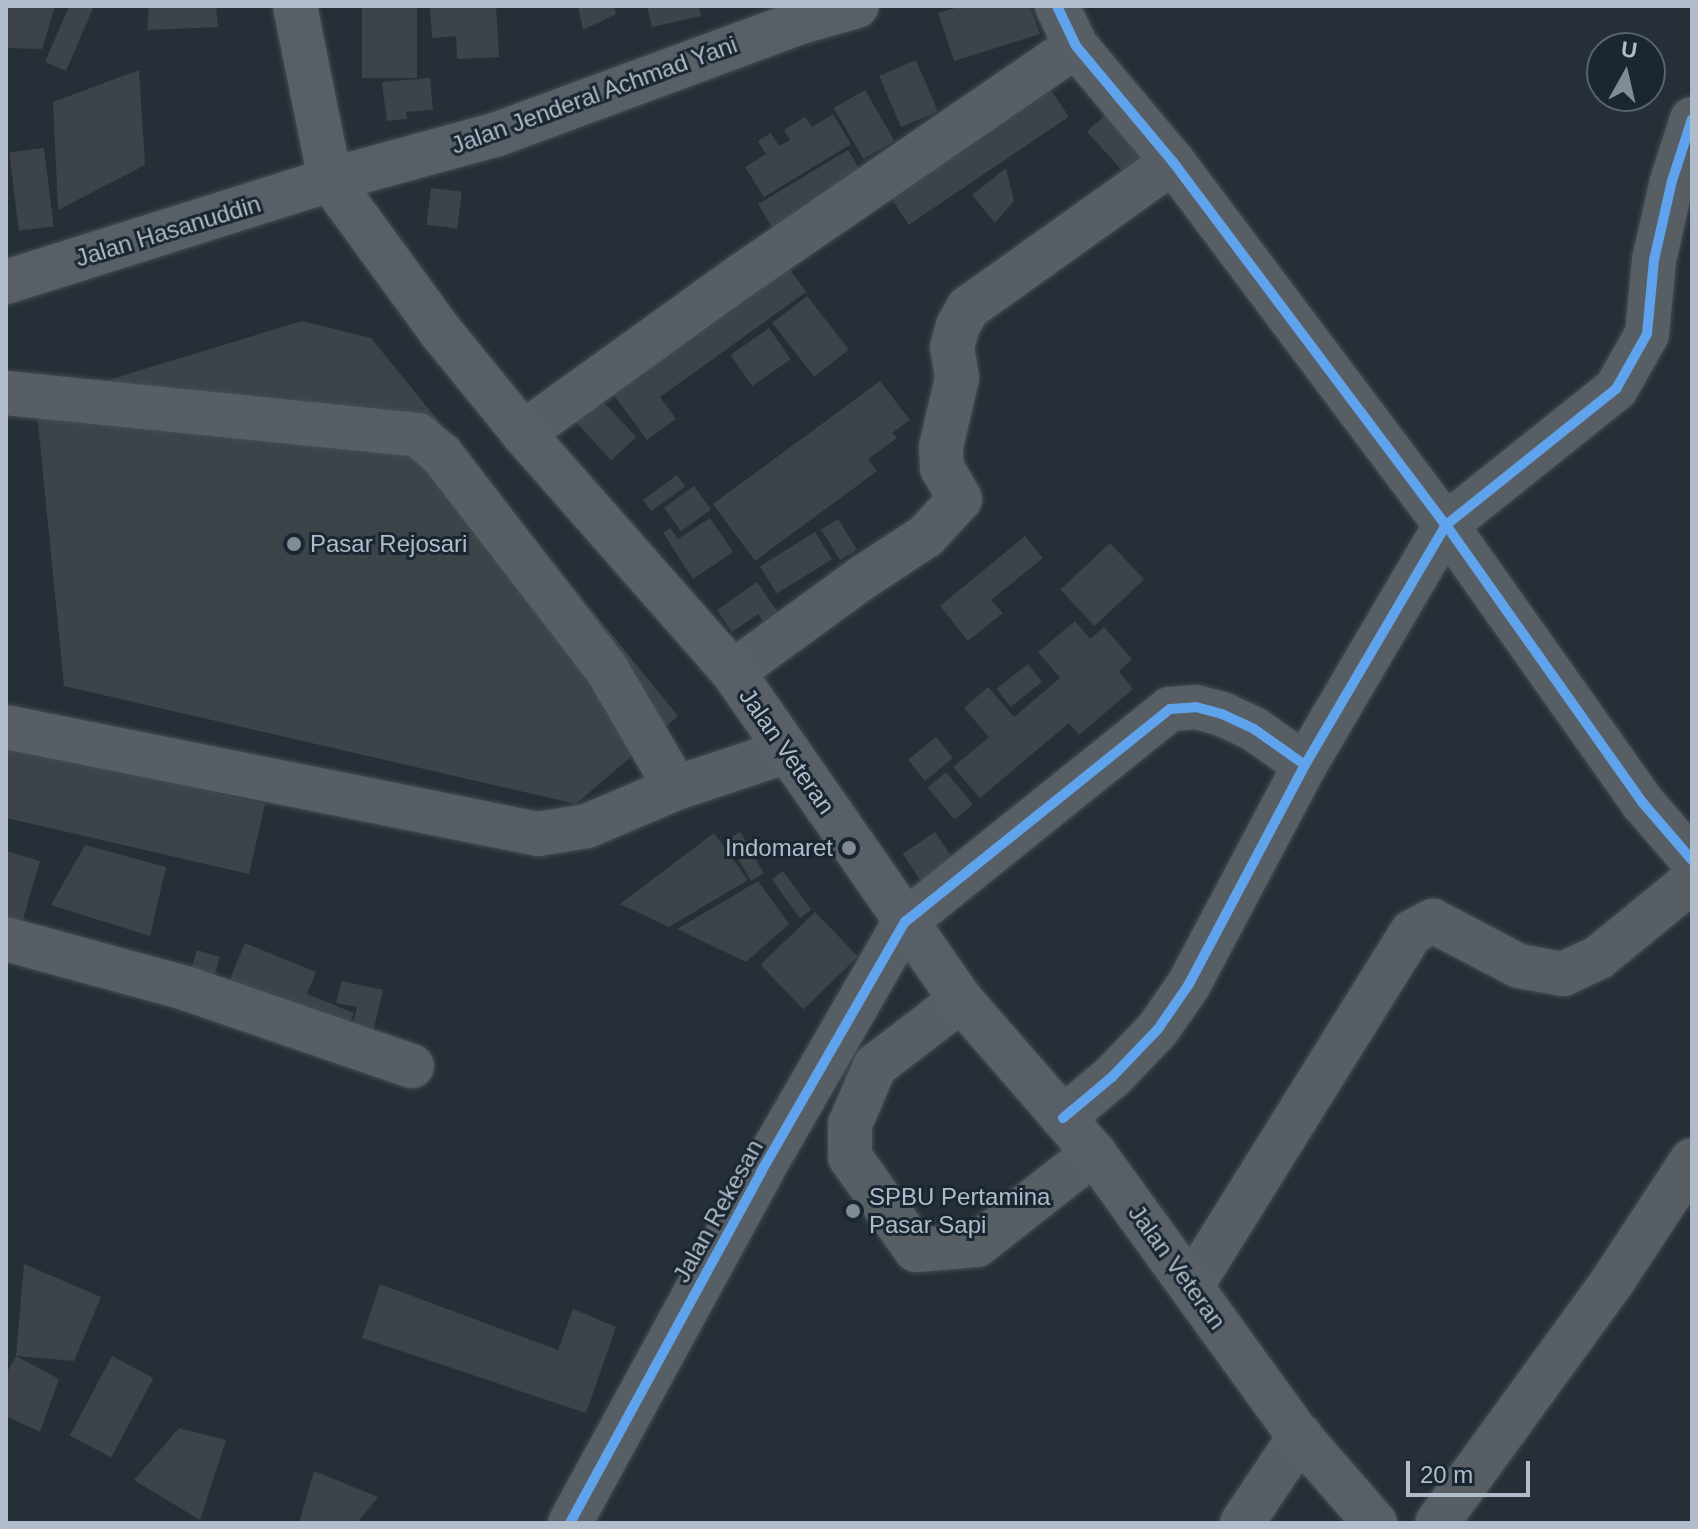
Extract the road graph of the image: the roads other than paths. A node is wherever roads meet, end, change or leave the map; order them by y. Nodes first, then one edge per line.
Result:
1 (295, 6) edge
2 (857, 6) edge
3 (1057, 6) edge
4 (796, 14) edge
5 (1076, 46) junction
6 (1692, 119) edge
7 (1173, 162) junction
8 (330, 180) junction
9 (6, 282) edge
10 (6, 393) edge
11 (523, 433) junction
12 (1446, 525) junction
13 (733, 672) junction
14 (6, 727) edge
15 (787, 751) junction
16 (1305, 765) junction
17 (676, 788) junction
18 (1692, 860) edge
19 (1692, 881) edge
20 (905, 922) junction
21 (6, 939) edge
22 (961, 1000) junction
23 (412, 1066) dead end
24 (1063, 1118) junction
25 (1094, 1153) junction
26 (1692, 1160) edge
27 (1192, 1285) junction
28 (1300, 1436) junction
29 (570, 1523) edge
30 (1242, 1523) edge
31 (1375, 1523) edge
32 (1437, 1523) edge

1 - 8 main road
2 - 4 main road, Jalan Jenderal Achmad Yani
3 - 5 street
4 - 8 main road, Jalan Jenderal Achmad Yani
5 - 7 street
5 - 11 street
6 - 12 street
7 - 12 street
7 - 13 street
8 - 9 main road, Jalan Hasanuddin
8 - 11 main road, Jalan Veteran
10 - 17 street
11 - 13 main road, Jalan Veteran
12 - 16 street
12 - 18 street
13 - 15 main road, Jalan Veteran
14 - 17 street
15 - 17 street
15 - 20 main road, Jalan Veteran
16 - 20 street
16 - 24 street
19 - 27 street
20 - 22 main road, Jalan Veteran
20 - 29 street, Jalan Rekesan
21 - 23 street
22 - 24 main road, Jalan Veteran
22 - 25 street
24 - 25 main road, Jalan Veteran
25 - 27 main road, Jalan Veteran
26 - 32 street
27 - 28 main road, Jalan Veteran
28 - 30 street
28 - 31 main road, Jalan Veteran

